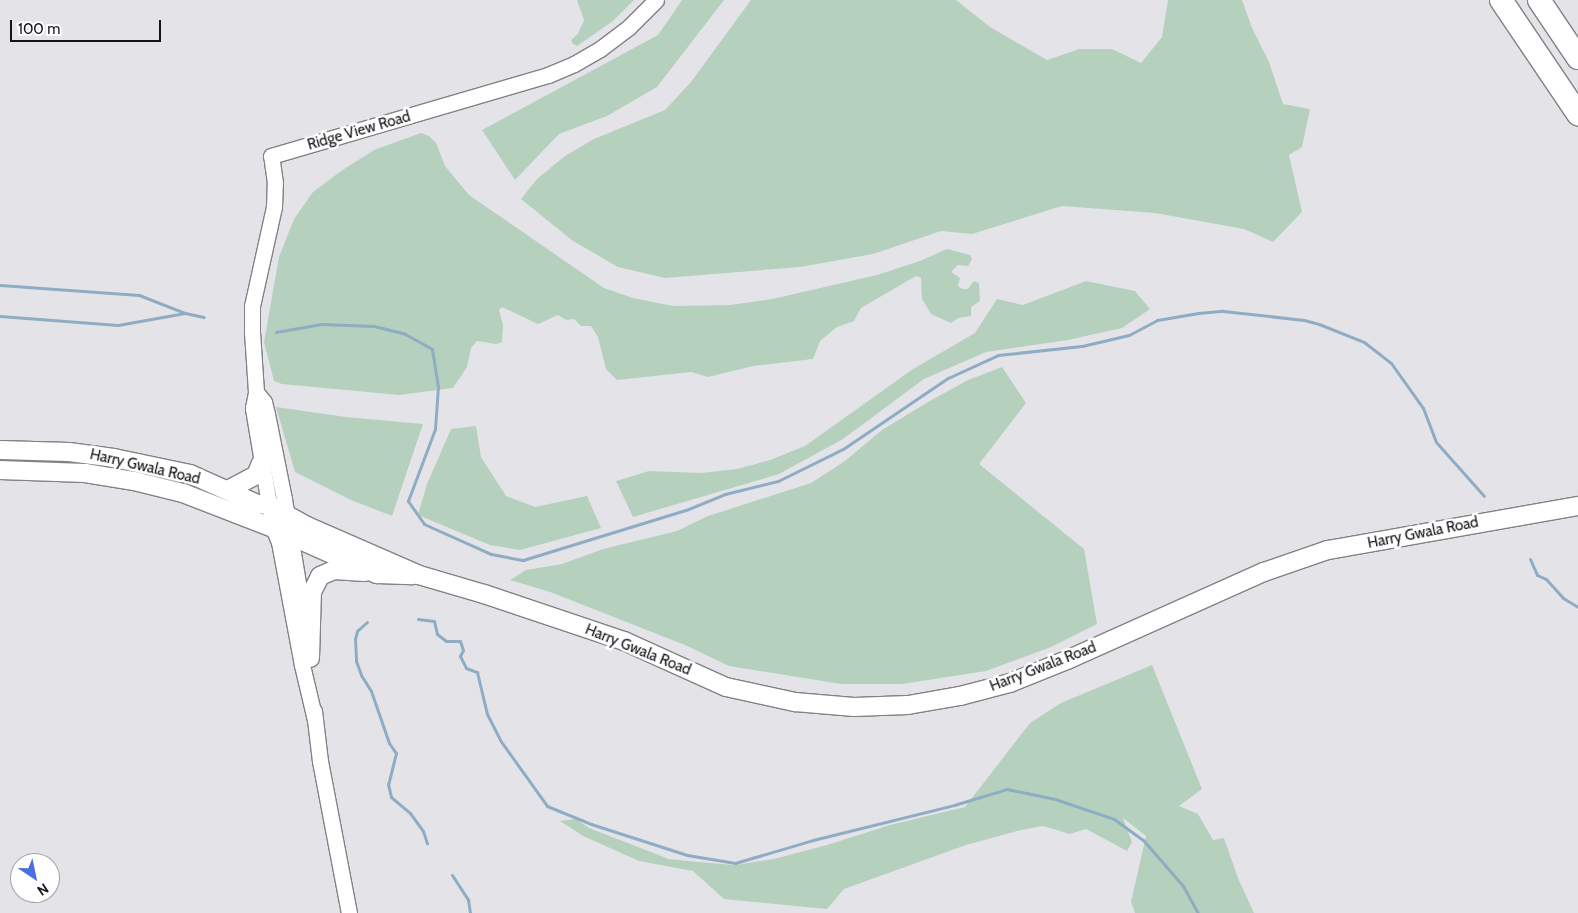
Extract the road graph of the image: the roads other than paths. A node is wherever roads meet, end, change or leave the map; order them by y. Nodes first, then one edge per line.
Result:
1 (656, 0) edge
2 (1501, 0) edge
3 (1539, 0) edge
4 (1578, 58) edge
5 (1578, 114) edge
6 (256, 392) junction
7 (0, 450) edge
8 (261, 463) junction
9 (0, 470) edge
10 (228, 490) junction
11 (269, 505) junction
12 (1578, 506) edge
13 (286, 515) junction
14 (281, 531) junction
15 (377, 574) junction
16 (419, 576) junction
17 (310, 658) junction
18 (315, 720) junction
19 (349, 913) edge

1 - 6 street, Ridge View Road
2 - 5 highway
3 - 4 highway
6 - 8 street, Ridge View Road
6 - 13 street, Ridge View Road
7 - 10 main road, Harry Gwala Road
8 - 10 main road
8 - 11 street, Ridge View Road
9 - 14 main road, Harry Gwala Road
10 - 11 main road, Harry Gwala Road
11 - 13 main road, Harry Gwala Road
11 - 14 street, Ridge View Road
12 - 16 main road, Harry Gwala Road
13 - 14 street, Ridge View Road
13 - 16 main road, Harry Gwala Road
14 - 15 main road, Harry Gwala Road
14 - 17 street
14 - 18 street
15 - 16 main road, Harry Gwala Road
15 - 17 main road
17 - 18 street
18 - 19 street

